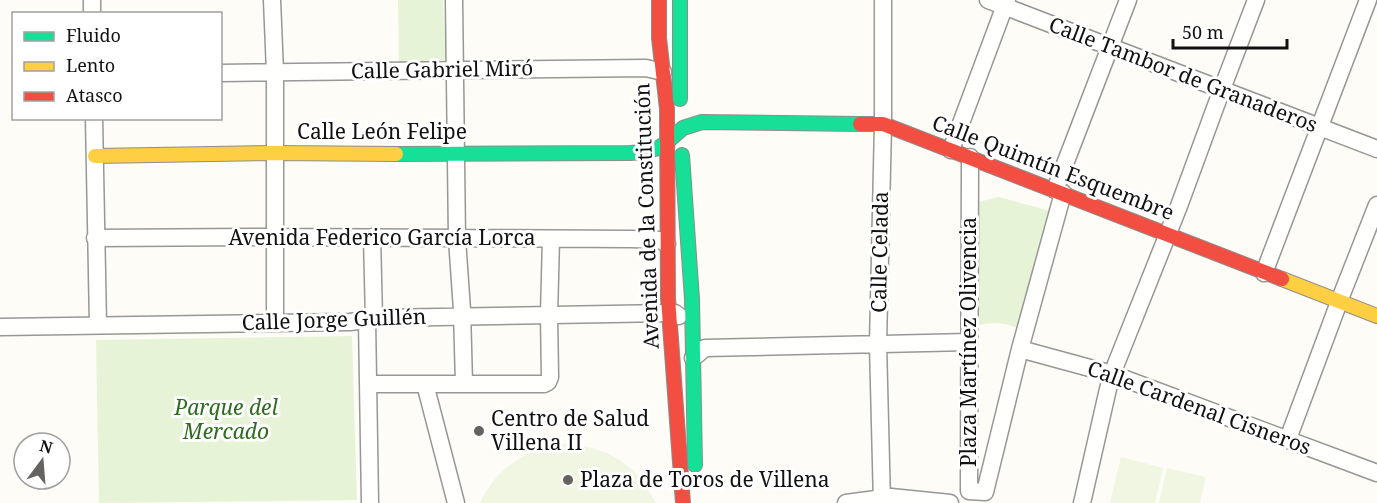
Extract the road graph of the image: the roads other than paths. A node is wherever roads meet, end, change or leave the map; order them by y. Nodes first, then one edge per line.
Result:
1 (272, 0) edge
2 (454, 0) edge
3 (658, 0) edge
4 (669, 0) edge
5 (680, 0) edge
6 (883, 0) edge
7 (988, 0) edge
8 (1128, 0) edge
9 (1256, 0) edge
10 (1368, 0) edge
11 (1006, 3) edge
12 (679, 46) junction
13 (1110, 48) junction
14 (455, 70) junction
15 (275, 72) junction
16 (663, 72) junction
17 (222, 73) edge
18 (1222, 89) junction
19 (680, 106) junction
20 (94, 120) edge
21 (702, 122) junction
22 (883, 124) junction
23 (1320, 127) junction
24 (681, 129) junction
25 (667, 142) junction
26 (1377, 149) edge
27 (951, 150) junction
28 (275, 153) junction
29 (456, 154) junction
30 (95, 156) junction
31 (970, 157) junction
32 (1059, 191) junction
33 (1377, 205) edge
34 (1168, 235) junction
35 (275, 237) junction
36 (372, 237) junction
37 (95, 238) junction
38 (457, 239) junction
39 (551, 239) junction
40 (667, 244) junction
41 (1264, 273) junction
42 (1339, 302) junction
43 (669, 313) junction
44 (549, 315) junction
45 (1377, 316) edge
46 (462, 317) junction
47 (370, 319) junction
48 (275, 323) junction
49 (98, 325) junction
50 (0, 327) edge
51 (969, 342) junction
52 (878, 344) junction
53 (1020, 349) junction
54 (693, 358) junction
55 (1112, 374) junction
56 (368, 384) junction
57 (425, 384) junction
58 (464, 384) junction
59 (695, 409) junction
60 (1288, 438) junction
61 (1377, 473) edge
62 (695, 474) dead end
63 (882, 501) edge
64 (370, 503) edge
65 (456, 503) edge
66 (683, 503) edge
67 (846, 503) edge
68 (951, 503) edge
69 (1082, 503) edge

1 - 15 street
2 - 14 street
3 - 16 street, Avenida de la Constitución
4 - 12 street
5 - 12 street
6 - 22 street, Calle Celada
7 - 11 street, Calle Tambor de Granaderos
8 - 13 street, Plaza Martínez Olivencia
9 - 18 street
10 - 23 street
11 - 13 street, Calle Tambor de Granaderos
11 - 27 street
12 - 19 street
13 - 18 street, Calle Tambor de Granaderos
13 - 32 street, Plaza Martínez Olivencia
14 - 15 street, Calle Gabriel Miró
14 - 16 street, Calle Gabriel Miró
14 - 29 street
15 - 17 street, Calle Gabriel Miró
15 - 28 street
16 - 25 street, Avenida de la Constitución
18 - 23 street, Calle Tambor de Granaderos
18 - 34 street
19 - 21 street
19 - 24 street
20 - 30 street
21 - 22 street, Calle Quimtín Esquembre
21 - 24 street, Calle Quimtín Esquembre
22 - 27 street, Calle Quimtín Esquembre
22 - 52 street, Calle Celada
23 - 26 street, Calle Tambor de Granaderos
23 - 41 street
24 - 25 street
24 - 54 street
25 - 29 street, Calle León Felipe
25 - 40 street, Avenida de la Constitución
27 - 31 street, Calle Quimtín Esquembre
28 - 29 street, Calle León Felipe
28 - 30 street, Calle León Felipe
28 - 35 street
29 - 38 street
30 - 37 street
31 - 32 street, Calle Quimtín Esquembre
31 - 51 street, Plaza Martínez Olivencia
32 - 34 street, Calle Quimtín Esquembre
32 - 53 street, Plaza Martínez Olivencia
33 - 42 street
34 - 41 street, Calle Quimtín Esquembre
34 - 55 street
35 - 36 street, Avenida Federico García Lorca
35 - 37 street, Avenida Federico García Lorca
35 - 48 street
36 - 38 street, Avenida Federico García Lorca
36 - 47 street
37 - 49 street
38 - 39 street, Avenida Federico García Lorca
38 - 46 street
39 - 40 street, Avenida Federico García Lorca
39 - 44 street
40 - 43 street, Avenida de la Constitución
41 - 42 street, Calle Quimtín Esquembre
42 - 45 street, Calle Quimtín Esquembre
42 - 60 street
43 - 44 street, Calle Jorge Guillén
43 - 59 street
43 - 66 street, Avenida de la Constitución
44 - 46 street, Calle Jorge Guillén
44 - 58 street
46 - 47 street, Calle Jorge Guillén
46 - 58 street
47 - 48 street, Calle Jorge Guillén
47 - 56 street
48 - 49 street, Calle Jorge Guillén
49 - 50 street, Calle Jorge Guillén
51 - 52 street
51 - 53 street, Plaza Martínez Olivencia
52 - 54 street
52 - 63 street, Calle Celada
53 - 55 street, Calle Cardenal Cisneros
54 - 59 street
55 - 60 street, Calle Cardenal Cisneros
55 - 69 street
56 - 57 street
56 - 64 street
57 - 58 street
57 - 65 street
59 - 62 street
60 - 61 street, Calle Cardenal Cisneros
63 - 67 street
63 - 68 street

